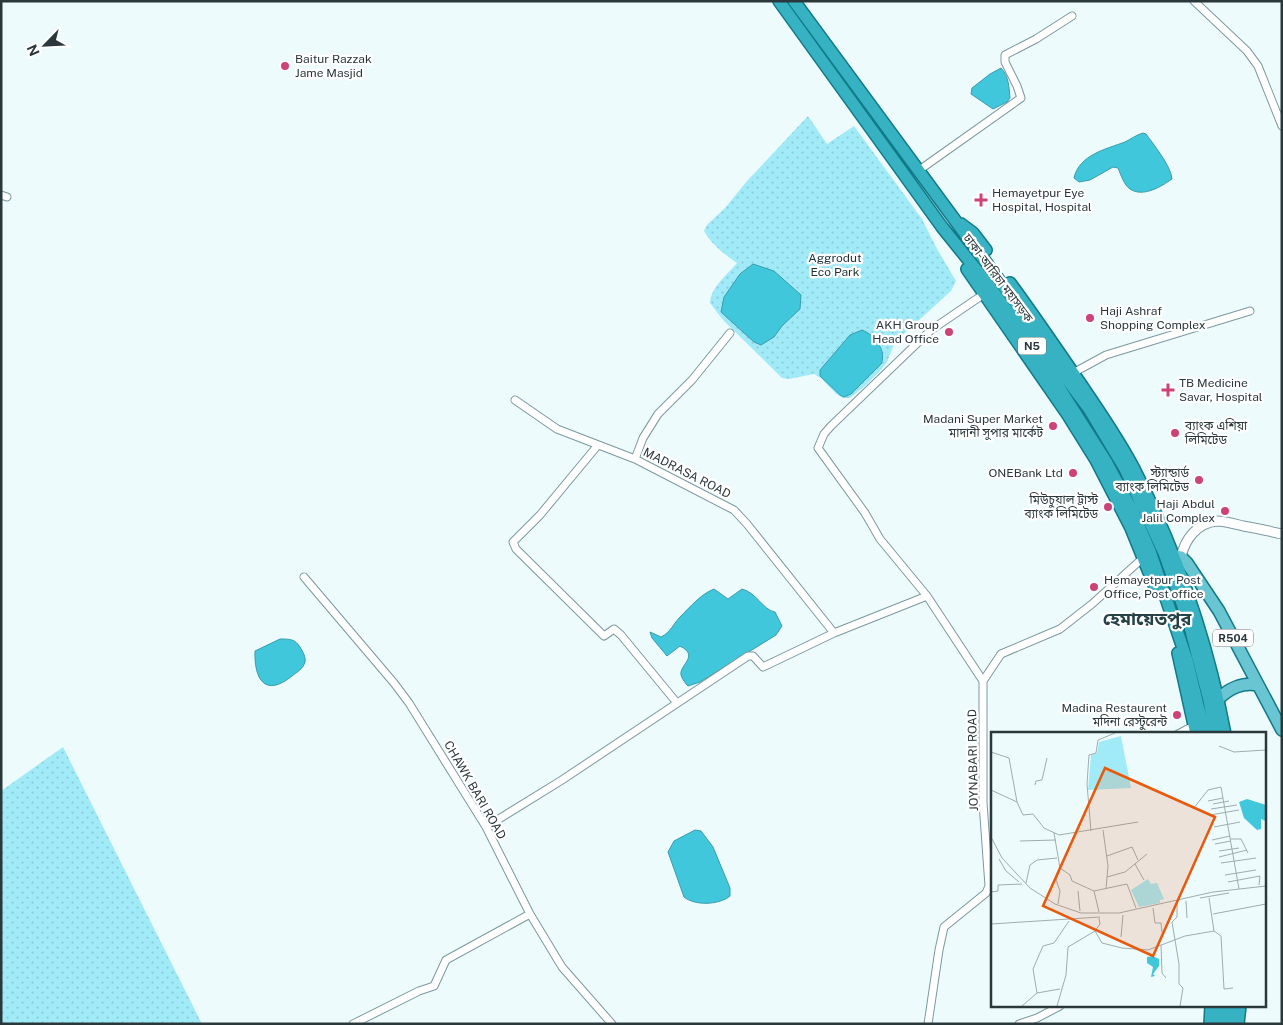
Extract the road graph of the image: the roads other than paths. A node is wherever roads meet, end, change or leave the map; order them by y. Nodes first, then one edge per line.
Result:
1 (779, 1) edge
2 (794, 1) edge
3 (1194, 1) edge
4 (1072, 16) dead end
5 (1282, 126) edge
6 (918, 171) junction
7 (952, 217) junction
8 (942, 227) junction
9 (984, 294) junction
10 (1250, 311) dead end
11 (730, 333) dead end
12 (1073, 373) junction
13 (515, 400) dead end
14 (598, 445) junction
15 (635, 459) junction
16 (1282, 534) edge
17 (1177, 553) junction
18 (1144, 557) junction
19 (304, 577) dead end
20 (927, 596) junction
21 (834, 633) junction
22 (983, 681) junction
23 (1258, 685) junction
24 (1218, 699) junction
25 (677, 703) junction
26 (1282, 716) edge
27 (1195, 729) edge
28 (1282, 730) edge
29 (1205, 732) edge
30 (1215, 732) edge
31 (1225, 732) edge
32 (486, 827) junction
33 (530, 914) junction
34 (1056, 1008) edge
35 (1211, 1008) edge
36 (1220, 1008) edge
37 (1229, 1008) edge
38 (1240, 1008) edge
39 (353, 1024) edge
40 (612, 1024) edge
41 (928, 1024) edge
42 (1019, 1024) edge
43 (1210, 1024) edge
44 (1218, 1024) edge
45 (1228, 1024) edge
46 (1238, 1024) edge

1 - 8 highway, ঢাকা-আরিচা মহাসড়ক / N5
2 - 6 highway, ঢাকা-আরিচা মহাসড়ক / N5
3 - 5 street
4 - 6 street
6 - 7 highway, ঢাকা-আরিচা মহাসড়ক / N5
7 - 12 highway
7 - 30 highway, ঢাকা-আরিচা মহাসড়ক / N5
8 - 9 highway
8 - 29 highway, ঢাকা-আরিচা মহাসড়ক / N5
9 - 18 highway
9 - 20 street
10 - 12 street
11 - 15 street
12 - 17 highway
13 - 14 street, MADRASA ROAD
14 - 15 street, MADRASA ROAD
14 - 25 street
15 - 21 street, MADRASA ROAD
16 - 17 street
17 - 23 main road, R504
17 - 24 highway
17 - 26 main road, R504
18 - 22 street
18 - 27 highway
19 - 32 street, CHAWK BARI ROAD
20 - 21 street
20 - 22 street
21 - 25 street
22 - 41 street, JOYNABARI ROAD
23 - 24 main road
23 - 28 main road, R504
24 - 31 highway
25 - 32 street
32 - 33 street, CHAWK BARI ROAD
33 - 39 street
33 - 40 street, CHAWK BARI ROAD
34 - 42 street
35 - 43 highway
36 - 44 highway
37 - 45 highway
38 - 46 highway

